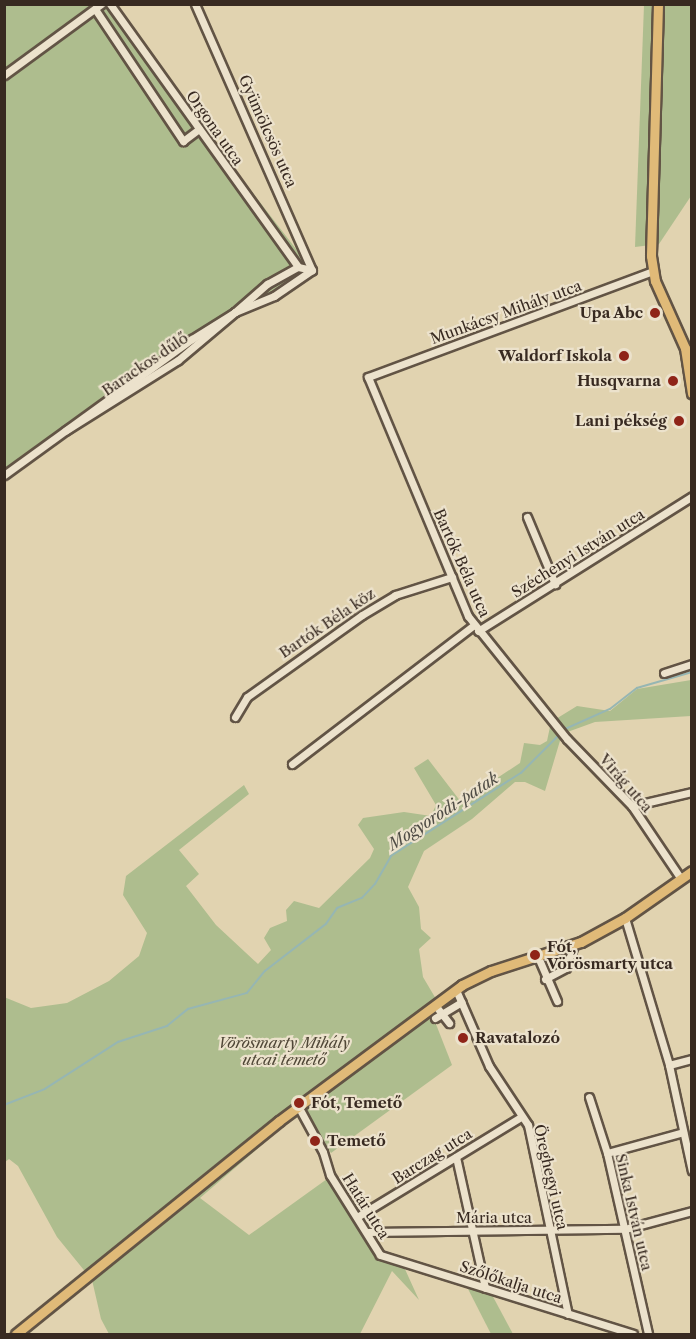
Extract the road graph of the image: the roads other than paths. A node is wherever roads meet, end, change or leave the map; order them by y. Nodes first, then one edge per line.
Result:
1 (110, 4) edge
2 (195, 4) edge
3 (658, 4) edge
4 (98, 7) edge
5 (4, 75) edge
6 (199, 129) junction
7 (298, 267) junction
8 (312, 270) junction
9 (653, 271) junction
10 (235, 312) junction
11 (368, 377) joint
12 (692, 393) edge
13 (4, 475) edge
14 (692, 496) edge
15 (527, 517) dead end
16 (452, 577) junction
17 (555, 584) junction
18 (476, 628) junction
19 (692, 664) edge
20 (664, 673) dead end
21 (235, 717) dead end
22 (563, 734) joint
23 (292, 764) dead end
24 (692, 792) edge
25 (632, 806) junction
26 (692, 872) edge
27 (681, 879) junction
28 (625, 918) junction
29 (574, 945) junction
30 (538, 957) junction
31 (545, 979) junction
32 (456, 990) junction
33 (557, 1001) dead end
34 (462, 1002) junction
35 (435, 1005) junction
36 (438, 1016) junction
37 (449, 1023) dead end
38 (692, 1059) edge
39 (669, 1065) junction
40 (589, 1097) dead end
41 (298, 1106) junction
42 (521, 1117) junction
43 (683, 1132) junction
44 (608, 1154) junction
45 (456, 1157) junction
46 (692, 1171) edge
47 (692, 1210) edge
48 (357, 1217) junction
49 (625, 1229) junction
50 (549, 1231) junction
51 (367, 1232) junction
52 (473, 1232) junction
53 (380, 1255) joint
54 (485, 1288) junction
55 (568, 1314) junction
56 (16, 1335) edge
57 (633, 1335) edge
58 (648, 1335) edge

1 - 6 street, Orgona utca
2 - 8 street, Gyümölcsös utca
3 - 9 main road
4 - 5 street
4 - 6 street
6 - 7 street, Orgona utca
7 - 8 street
7 - 10 street, Barackos dűlő
8 - 10 street, Barackos dűlő
9 - 11 street, Munkácsy Mihály utca
9 - 12 main road
10 - 13 street, Barackos dűlő
11 - 16 street, Bartók Béla utca
14 - 17 street, Széchenyi István utca
15 - 17 street
16 - 18 street, Bartók Béla utca
16 - 21 street, Bartók Béla köz
17 - 18 street, Széchenyi István utca
18 - 22 street, Bartók Béla utca
18 - 23 street, Széchenyi István utca
19 - 20 street
22 - 25 street, Virág utca
24 - 25 street
25 - 27 street, Virág utca
26 - 27 main road
27 - 28 main road
28 - 29 main road
28 - 39 street
29 - 30 main road
29 - 31 street
30 - 31 street
30 - 32 main road
31 - 33 street
32 - 34 street, Öreghegyi utca
32 - 35 main road
34 - 36 street
34 - 42 street, Öreghegyi utca
35 - 36 street
35 - 41 main road
36 - 37 street
38 - 39 street
39 - 43 street
40 - 44 street, Sinka István utca
41 - 48 street, Határ utca
41 - 56 main road
42 - 45 street, Barczag utca
42 - 50 street, Öreghegyi utca
43 - 44 street
43 - 46 street
44 - 49 street, Sinka István utca
45 - 48 street, Barczag utca
45 - 52 street
47 - 49 street, Mária utca
48 - 51 street, Határ utca
49 - 50 street, Mária utca
49 - 58 street, Sinka István utca
50 - 52 street, Mária utca
50 - 55 street, Öreghegyi utca
51 - 52 street, Mária utca
51 - 53 street, Határ utca
52 - 54 street
53 - 54 street, Szőlőkalja utca
54 - 55 street, Szőlőkalja utca
55 - 57 street, Szőlőkalja utca

